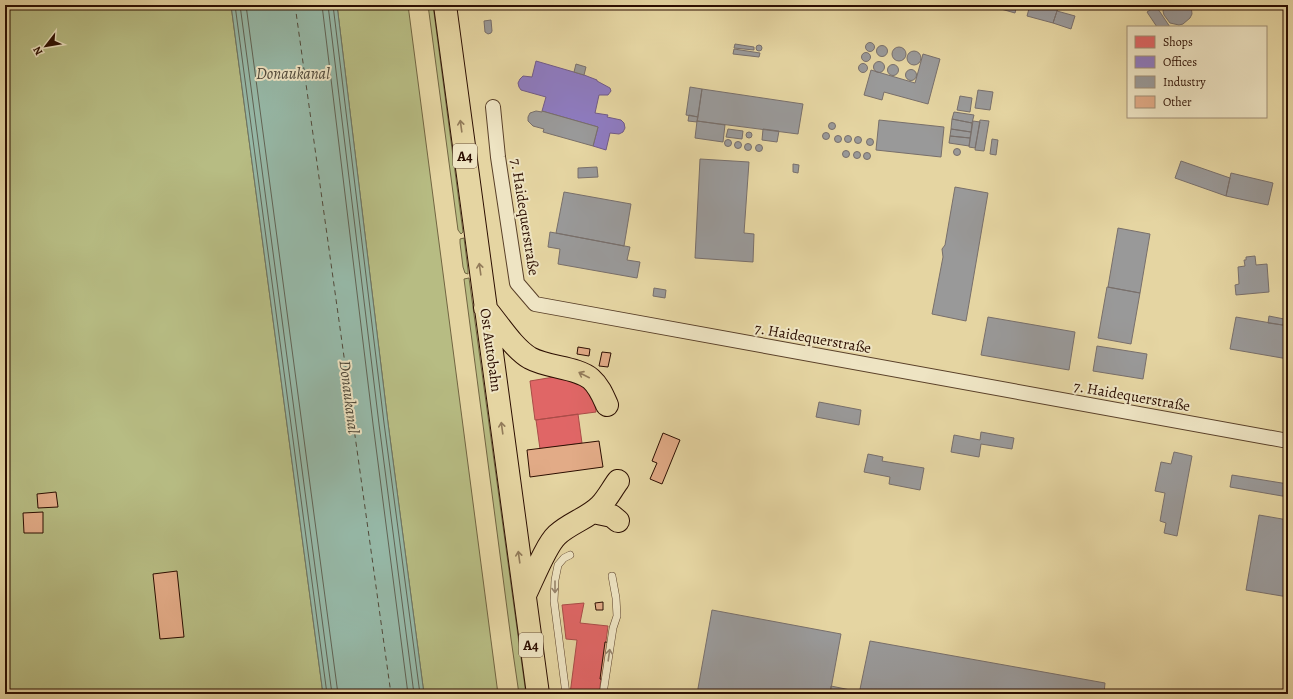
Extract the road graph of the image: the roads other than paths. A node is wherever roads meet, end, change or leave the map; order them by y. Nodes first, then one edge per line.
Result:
1 (445, 5) edge
2 (492, 107) dead end
3 (485, 308) junction
4 (608, 405) dead end
5 (1288, 441) edge
6 (618, 480) dead end
7 (593, 512) junction
8 (618, 521) dead end
9 (570, 555) dead end
10 (612, 576) dead end
11 (525, 595) junction
12 (538, 694) edge
13 (566, 694) edge
14 (603, 694) edge

3 -> 1 highway, Ost Autobahn / A4
2 - 5 street, 7. Haidequerstraße
4 -> 3 highway
11 -> 3 highway, Ost Autobahn / A4
6 - 7 highway
7 - 8 highway
7 - 11 highway
9 -> 13 lane
14 -> 10 lane
11 - 12 highway, Ost Autobahn / A4

